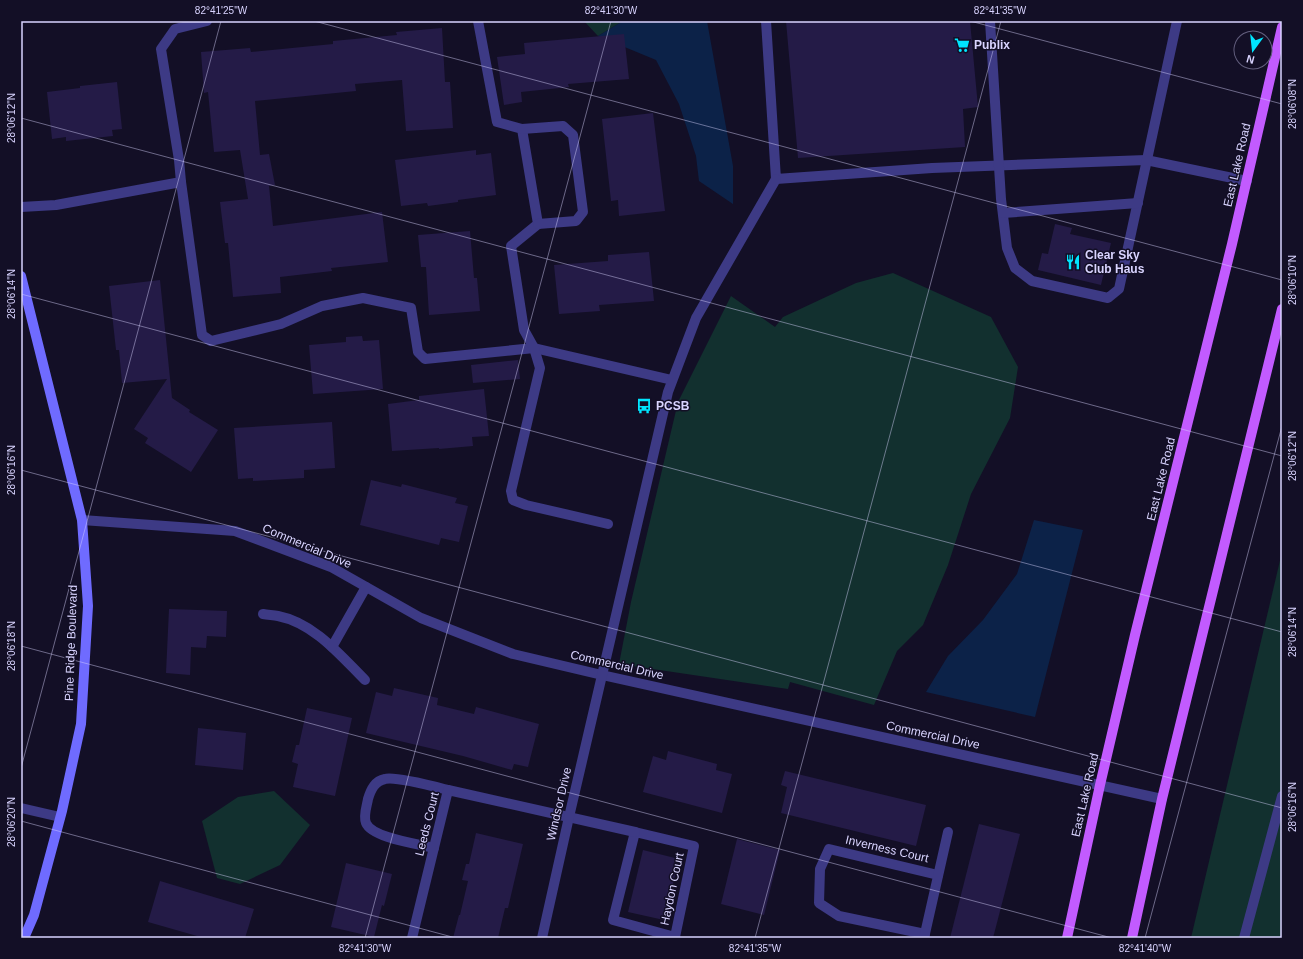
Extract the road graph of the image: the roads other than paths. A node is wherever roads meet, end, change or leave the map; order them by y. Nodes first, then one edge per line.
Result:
1 (207, 21) edge
2 (478, 21) edge
3 (766, 21) edge
4 (990, 21) edge
5 (1177, 21) edge
6 (1282, 27) edge
7 (522, 129) junction
8 (1146, 160) junction
9 (999, 166) junction
10 (776, 179) junction
11 (1247, 181) junction
12 (181, 182) junction
13 (1138, 203) junction
14 (21, 207) edge
15 (1003, 213) junction
16 (538, 224) junction
17 (21, 276) edge
18 (1282, 309) edge
19 (534, 348) junction
20 (672, 380) junction
21 (82, 520) junction
22 (608, 524) dead end
23 (366, 587) junction
24 (263, 614) dead end
25 (332, 647) junction
26 (602, 675) junction
27 (365, 680) dead end
28 (1100, 785) junction
29 (448, 790) junction
30 (1282, 796) edge
31 (1162, 799) junction
32 (21, 808) edge
33 (60, 817) junction
34 (569, 817) junction
35 (635, 832) junction
36 (948, 832) dead end
37 (434, 848) junction
38 (938, 875) junction
39 (924, 936) edge
40 (24, 938) edge
41 (412, 938) edge
42 (542, 938) edge
43 (1067, 938) edge
44 (1132, 938) edge
45 (1244, 938) edge

1 - 12 street
2 - 7 street
3 - 10 street
4 - 9 street
5 - 8 street
6 - 11 main road, East Lake Road
7 - 16 street
7 - 16 street
8 - 9 street
8 - 11 street
8 - 13 street
9 - 10 street
9 - 15 street
10 - 20 street, Windsor Drive
11 - 28 main road, East Lake Road
12 - 14 street
12 - 19 street
13 - 15 street
13 - 15 street
16 - 19 street
17 - 21 street, Pine Ridge Boulevard
18 - 31 main road
19 - 20 street
19 - 22 street
20 - 26 street, Windsor Drive
21 - 23 street, Commercial Drive
21 - 33 street, Pine Ridge Boulevard
23 - 25 street
23 - 26 street, Commercial Drive
24 - 25 street
25 - 27 street
26 - 28 street, Commercial Drive
26 - 34 street, Windsor Drive
28 - 31 street, Commercial Drive
28 - 43 main road, East Lake Road
29 - 34 street, Leeds Court
29 - 37 street, Leeds Court
29 - 37 street
30 - 45 street
31 - 44 main road
32 - 33 street
33 - 40 street, Pine Ridge Boulevard
34 - 35 street, Haydon Court
34 - 42 street, Windsor Drive
35 - 35 street, Haydon Court
36 - 38 street, Inverness Court
37 - 41 street, Leeds Court
38 - 39 street, Inverness Court
38 - 39 street, Inverness Court

